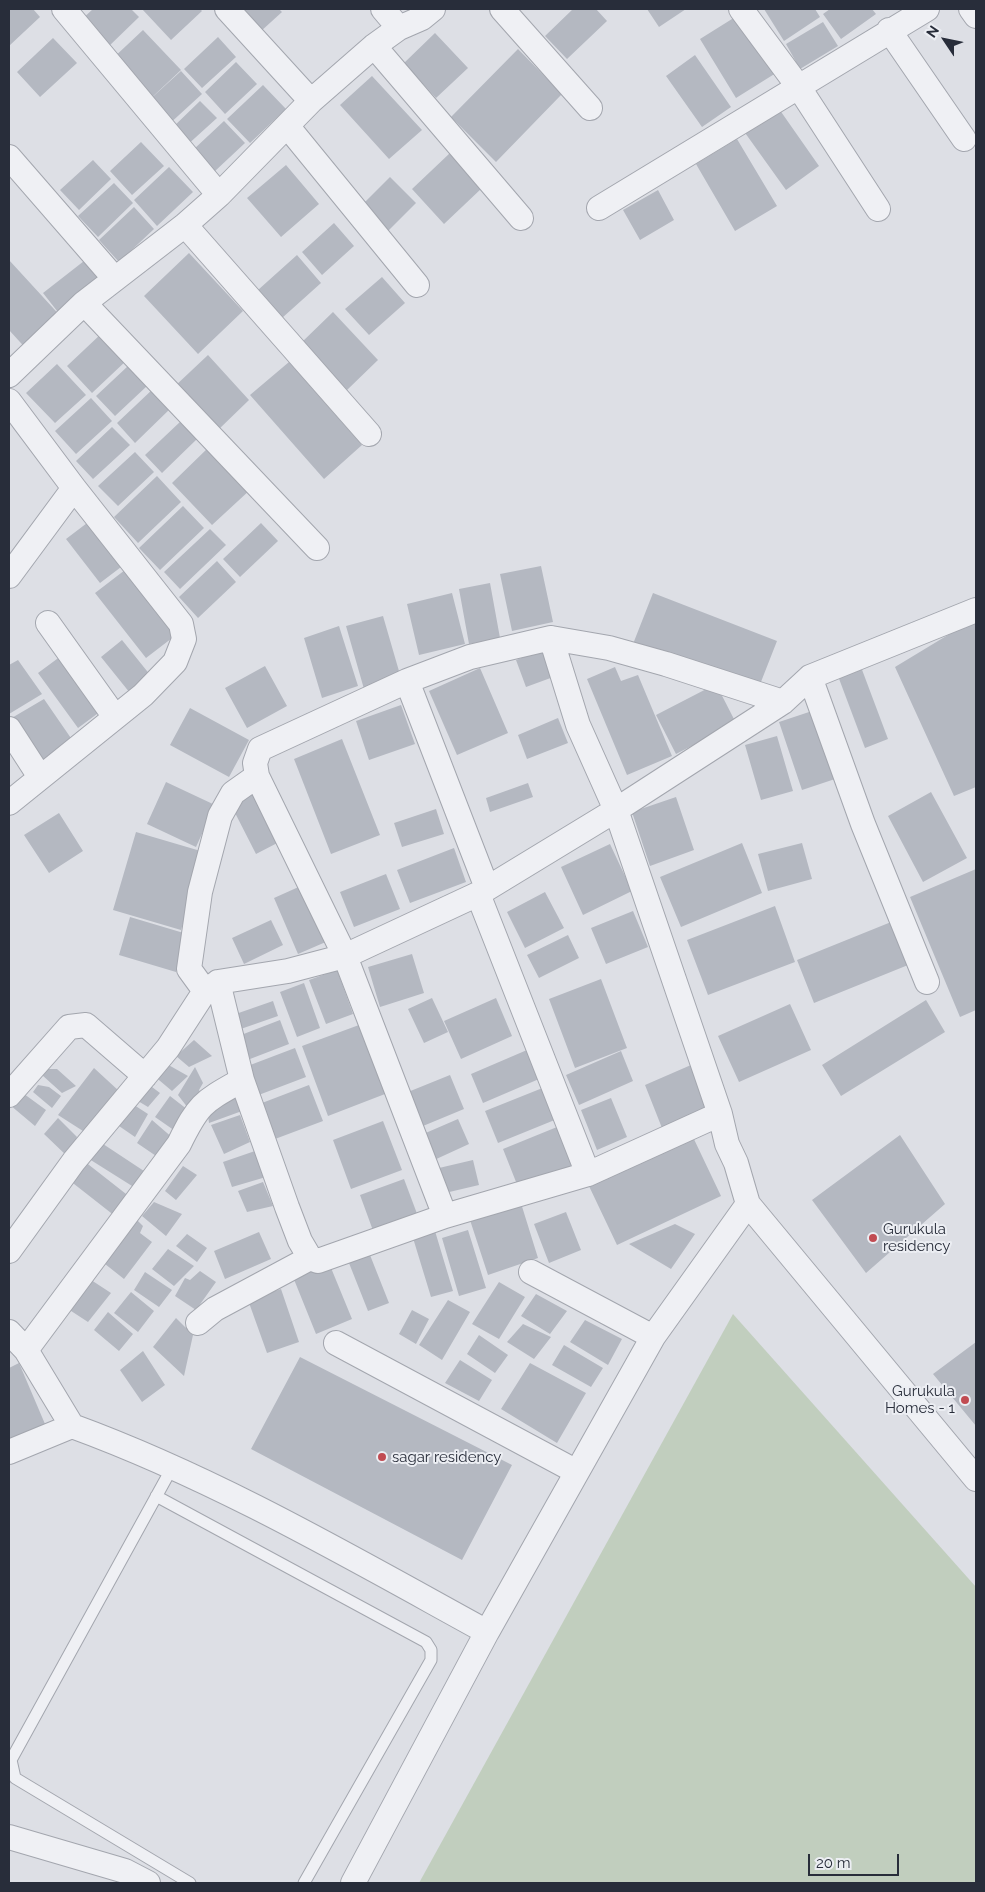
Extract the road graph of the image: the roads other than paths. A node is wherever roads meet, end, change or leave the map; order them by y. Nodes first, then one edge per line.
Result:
1 (64, 9) edge
2 (227, 9) edge
3 (382, 9) edge
4 (433, 9) edge
5 (502, 9) edge
6 (741, 9) edge
7 (927, 9) edge
8 (971, 9) edge
9 (976, 16) edge
10 (399, 28) junction
11 (889, 30) junction
12 (374, 46) junction
13 (798, 86) junction
14 (311, 101) junction
15 (590, 108) dead end
16 (288, 127) junction
17 (964, 139) dead end
18 (9, 157) edge
19 (219, 195) junction
20 (599, 208) dead end
21 (878, 209) dead end
22 (521, 218) dead end
23 (185, 225) junction
24 (115, 279) junction
25 (417, 285) dead end
26 (84, 303) junction
27 (13, 362) edge
28 (9, 401) edge
29 (369, 434) dead end
30 (74, 488) junction
31 (317, 548) dead end
32 (9, 576) edge
33 (976, 610) edge
34 (48, 623) dead end
35 (551, 638) junction
36 (810, 677) junction
37 (407, 681) junction
38 (783, 702) junction
39 (115, 717) junction
40 (9, 729) edge
41 (257, 776) junction
42 (40, 777) junction
43 (9, 803) edge
44 (616, 810) junction
45 (482, 891) junction
46 (345, 956) junction
47 (927, 982) dead end
48 (211, 987) junction
49 (145, 1076) junction
50 (242, 1080) junction
51 (9, 1095) edge
52 (720, 1114) junction
53 (588, 1174) junction
54 (748, 1204) junction
55 (445, 1216) junction
56 (9, 1250) edge
57 (310, 1258) junction
58 (531, 1272) dead end
59 (198, 1323) dead end
60 (9, 1332) edge
61 (652, 1337) junction
62 (336, 1343) dead end
63 (26, 1350) junction
64 (72, 1426) junction
65 (9, 1452) edge
66 (173, 1466) junction
67 (577, 1472) junction
68 (976, 1479) edge
69 (156, 1496) junction
70 (487, 1632) junction
71 (10, 1759) edge
72 (9, 1837) edge
73 (148, 1883) edge
74 (190, 1883) edge
75 (304, 1883) edge
76 (353, 1883) edge

1 - 19 street
2 - 14 street
3 - 10 street
4 - 10 street
5 - 15 street
6 - 13 street
7 - 11 street
8 - 9 street
10 - 12 street
11 - 13 street
11 - 17 street
12 - 14 street
12 - 22 street
13 - 20 street
13 - 21 street
14 - 16 street
16 - 19 street
16 - 25 street
18 - 24 street
19 - 23 street
23 - 24 street
23 - 29 street
24 - 26 street
26 - 27 street
26 - 31 street
28 - 30 street
30 - 32 street
30 - 39 street
33 - 36 street
34 - 39 street
35 - 37 street
35 - 38 street
35 - 44 street
36 - 38 street
36 - 47 street
37 - 41 street
37 - 45 street
38 - 44 street
39 - 42 street
40 - 42 street
41 - 46 street
41 - 48 street
42 - 43 street
44 - 45 street
44 - 52 street
45 - 46 street
45 - 53 street
46 - 48 street
46 - 55 street
48 - 49 street
48 - 50 street
49 - 51 street
49 - 56 street
50 - 57 street
50 - 63 street
52 - 53 street
52 - 54 street
53 - 55 street
54 - 61 street
54 - 68 street
55 - 57 street
57 - 59 street
58 - 61 street
60 - 63 street
61 - 67 street
62 - 67 street
63 - 64 street
64 - 65 street
64 - 66 street
66 - 69 lane
66 - 70 street
67 - 70 street
69 - 71 lane
69 - 75 lane
70 - 76 street
71 - 74 lane
72 - 73 street

